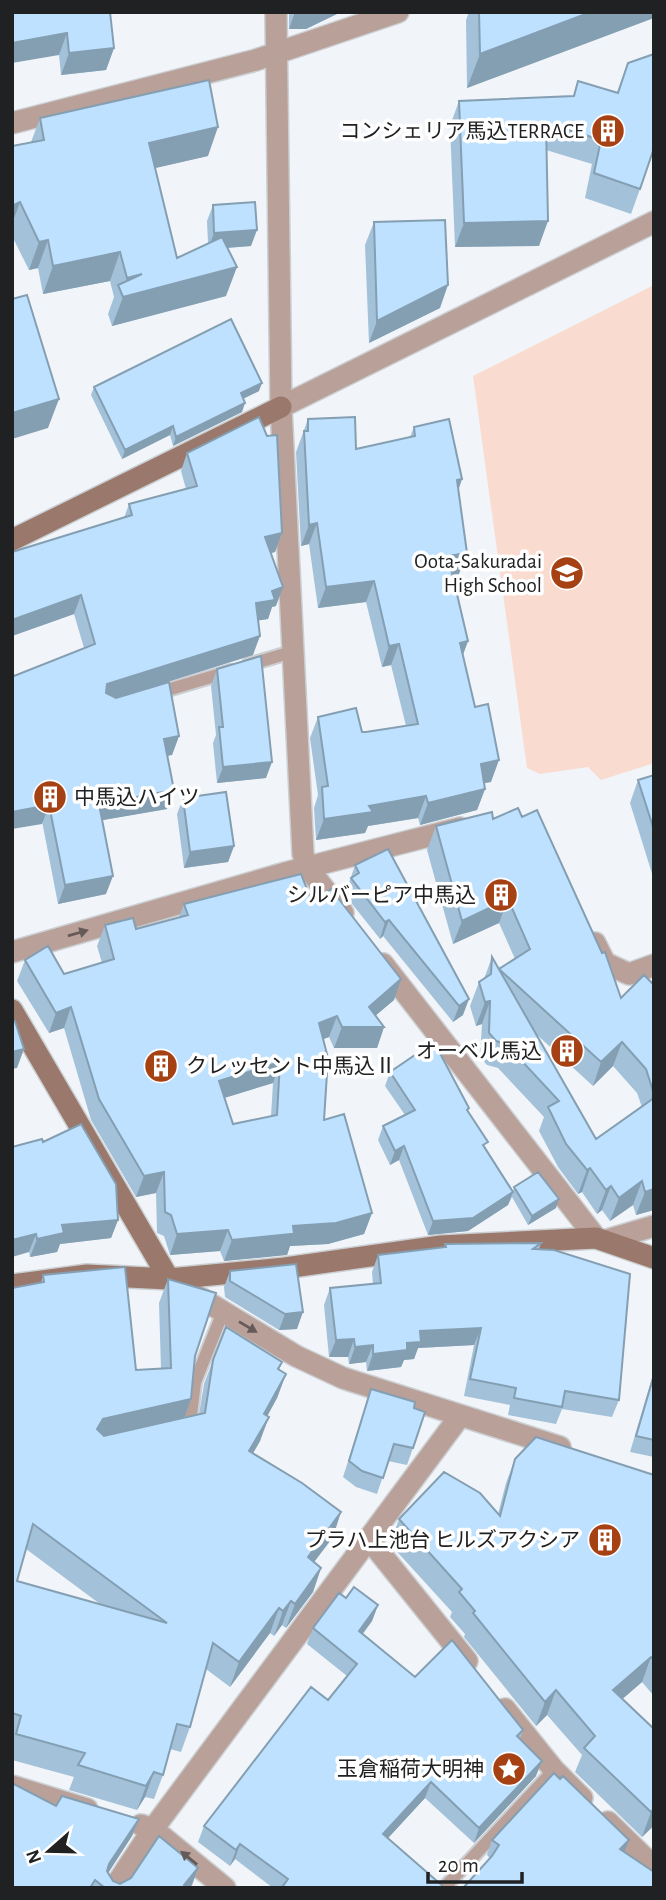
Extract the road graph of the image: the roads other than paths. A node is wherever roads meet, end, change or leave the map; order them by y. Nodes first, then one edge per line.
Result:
1 (276, 12) edge
2 (398, 12) edge
3 (275, 55) junction
4 (12, 122) edge
5 (654, 222) edge
6 (281, 407) junction
7 (12, 540) edge
8 (295, 651) junction
9 (134, 700) edge
10 (482, 823) edge
11 (307, 867) junction
12 (588, 927) edge
13 (12, 952) edge
14 (654, 965) edge
15 (12, 1010) edge
16 (654, 1226) edge
17 (601, 1239) junction
18 (654, 1258) edge
19 (169, 1279) junction
20 (12, 1285) edge
21 (223, 1312) junction
22 (460, 1416) junction
23 (177, 1434) edge
24 (578, 1452) edge
25 (368, 1538) junction
26 (476, 1672) edge
27 (493, 1694) edge
28 (554, 1770) junction
29 (12, 1786) edge
30 (153, 1829) junction
31 (654, 1867) edge
32 (114, 1888) edge
33 (225, 1888) edge
34 (444, 1888) edge

1 - 3 street
2 - 3 street
3 - 4 street
3 - 6 street
5 - 6 street
6 - 7 street
6 - 8 street
8 - 9 lane
8 - 11 street
10 - 11 street
13 -> 11 street
11 - 17 street
12 - 14 street
15 - 19 street
16 - 17 street
17 - 18 street
17 - 19 street
19 - 20 street
19 - 21 street
21 -> 22 street
21 - 23 lane
22 - 24 street
22 - 25 street
25 - 26 street
25 - 30 street
27 - 28 street
28 - 31 street
28 - 34 lane
29 - 30 street
30 - 32 street
33 -> 30 street

